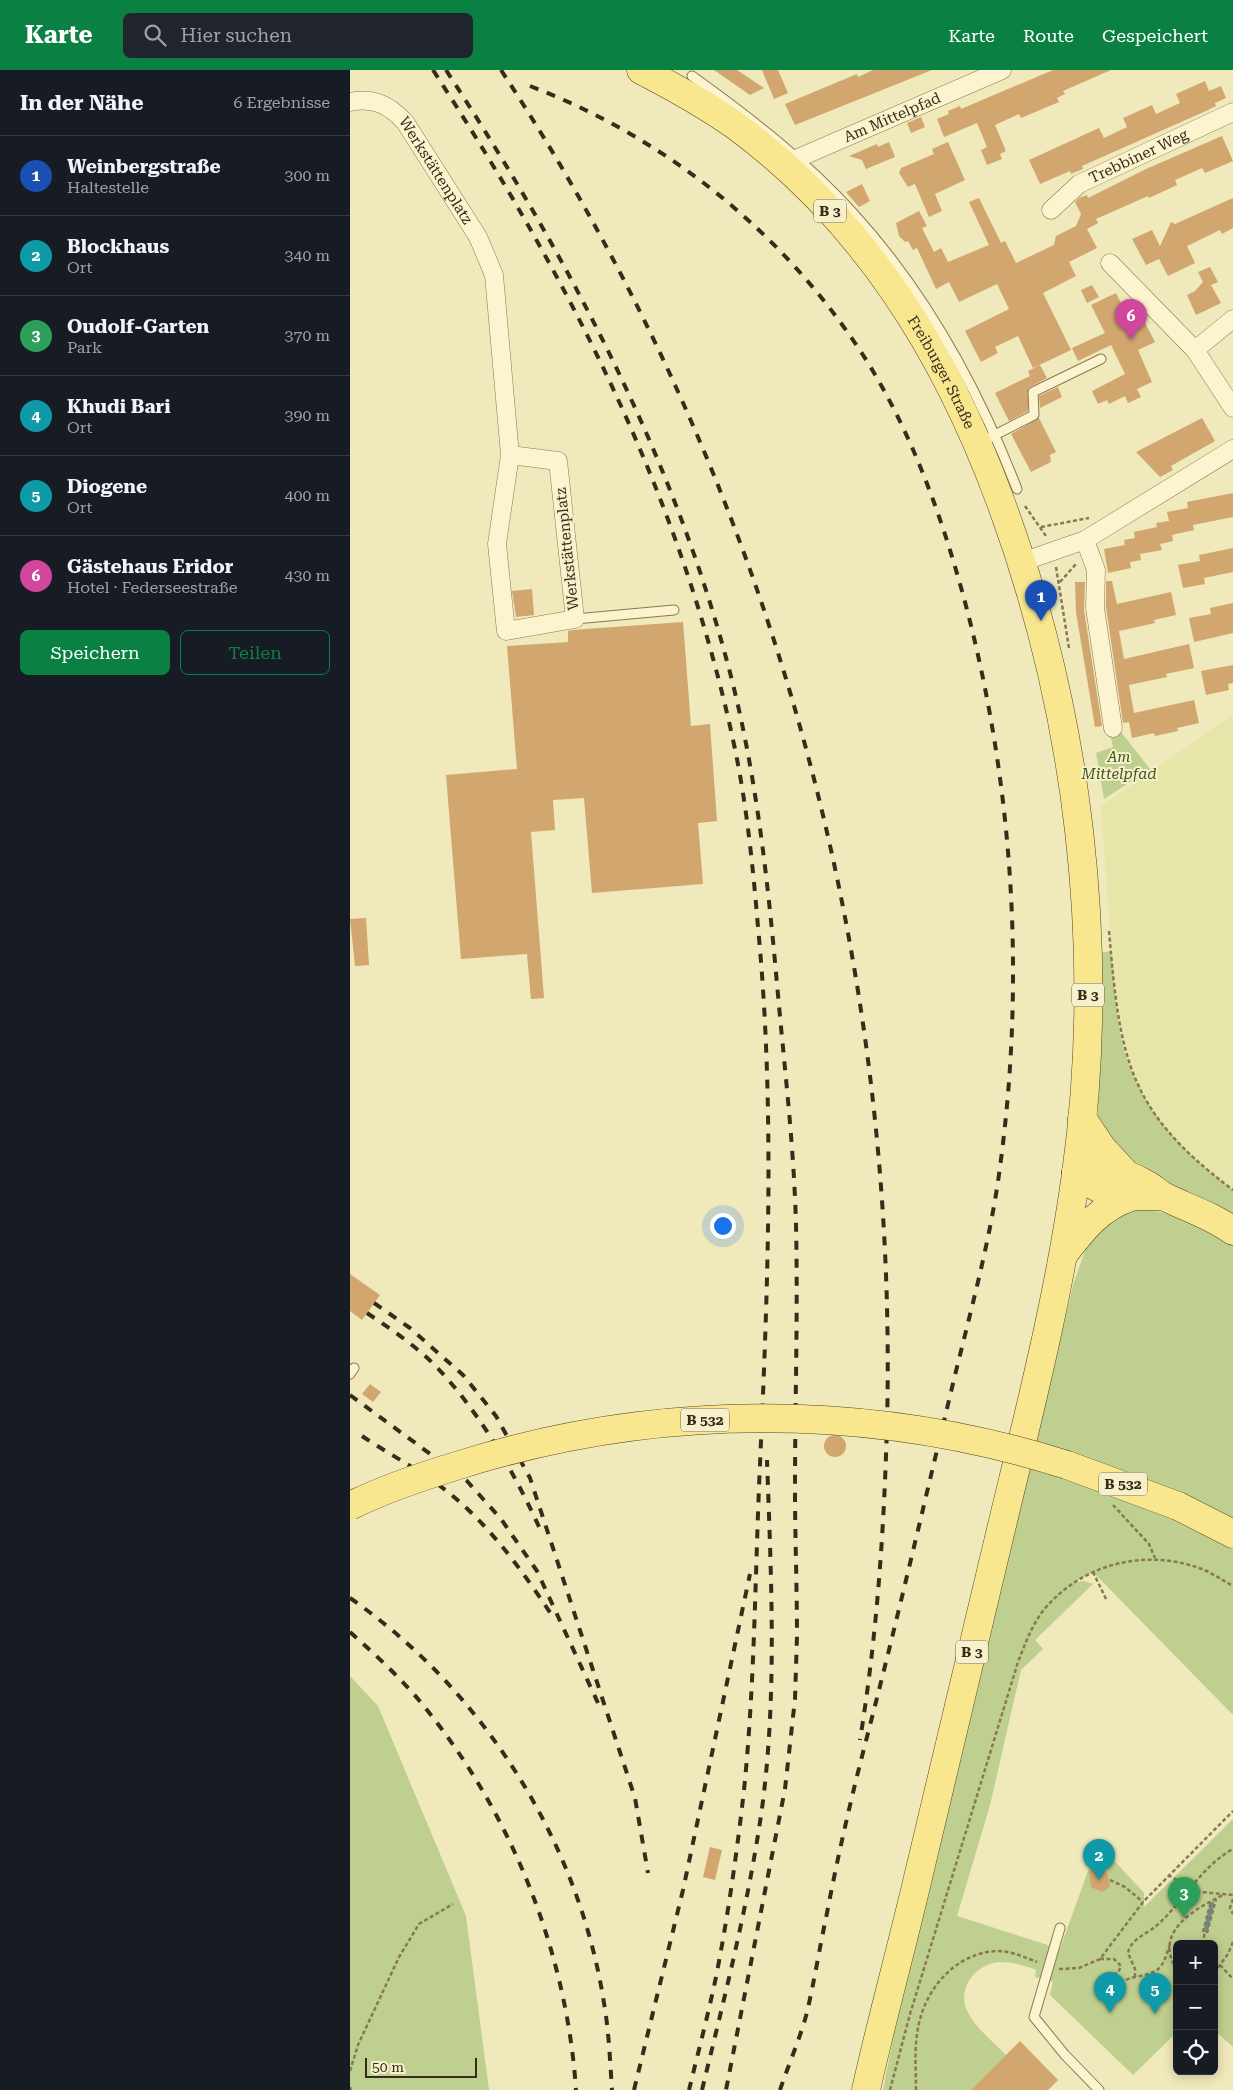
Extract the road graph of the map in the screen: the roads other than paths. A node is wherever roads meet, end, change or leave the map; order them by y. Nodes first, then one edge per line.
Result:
1 (641, 70) edge
2 (1002, 70) edge
3 (692, 76) dead end
4 (350, 102) edge
5 (1233, 112) edge
6 (790, 161) junction
7 (1051, 210) dead end
8 (1110, 263) dead end
9 (1233, 320) edge
10 (1195, 350) junction
11 (1101, 359) dead end
12 (1233, 408) edge
13 (987, 438) junction
14 (510, 454) junction
15 (1232, 455) edge
16 (1017, 488) road end
17 (1087, 546) junction
18 (1022, 562) junction
19 (674, 610) dead end
20 (575, 619) junction
21 (1114, 728) dead end
22 (1082, 1118) junction
23 (1076, 1172) junction
24 (1128, 1186) junction
25 (1233, 1231) edge
26 (1064, 1254) junction
27 (350, 1506) edge
28 (1233, 1534) edge
29 (1060, 1928) dead end
30 (866, 2090) edge
31 (1099, 2090) edge

1 - 6 main road, Freiburger Straße / B 3
2 - 6 street, Am Mittelpfad
3 - 6 lane
4 - 14 street, Werkstättenplatz
5 - 7 street, Trebbiner Weg
6 - 13 main road, Freiburger Straße / B 3
8 - 10 street
9 - 10 street
10 - 12 street
11 - 13 lane
13 - 16 lane
13 - 18 main road, Freiburger Straße / B 3
14 - 20 street, Werkstättenplatz
14 - 20 street, Werkstättenplatz
15 - 17 street
17 - 18 street
17 - 21 street
18 - 22 main road, Freiburger Straße / B 3
19 - 20 lane
22 - 23 main road, B 3
22 - 24 main road
23 - 24 main road
23 - 26 main road, B 3
24 - 25 main road
24 - 26 main road
26 - 30 main road, B 3
27 - 28 main road, B 532, bridge
29 - 31 lane

